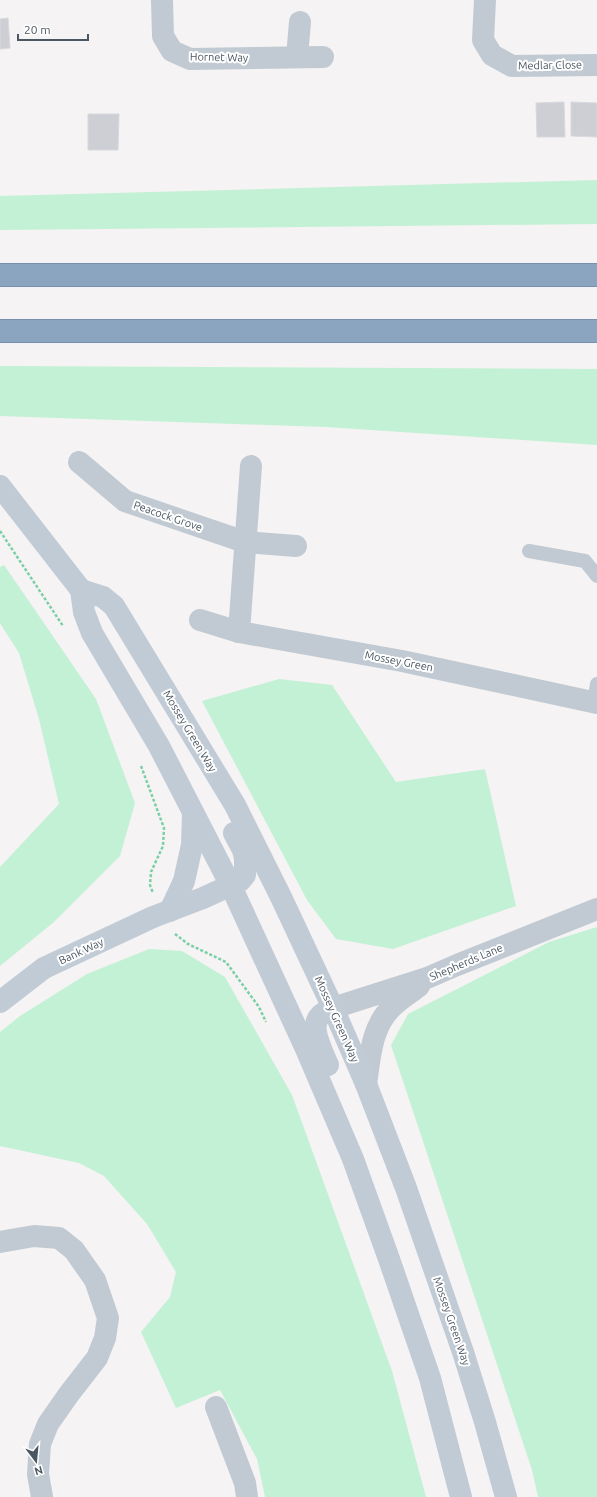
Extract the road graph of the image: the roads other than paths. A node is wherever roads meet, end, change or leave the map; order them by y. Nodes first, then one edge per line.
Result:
1 (162, 0) edge
2 (484, 0) edge
3 (300, 22) dead end
4 (297, 57) junction
5 (323, 57) dead end
6 (597, 65) edge
7 (0, 275) edge
8 (597, 275) edge
9 (0, 331) edge
10 (597, 331) edge
11 (79, 462) dead end
12 (251, 466) dead end
13 (0, 486) edge
14 (245, 542) junction
15 (296, 546) dead end
16 (529, 551) dead end
17 (597, 576) edge
18 (81, 590) junction
19 (200, 620) dead end
20 (126, 626) junction
21 (239, 632) junction
22 (596, 696) edge
23 (194, 812) junction
24 (231, 886) junction
25 (597, 909) edge
26 (166, 912) junction
27 (427, 978) junction
28 (0, 1002) edge
29 (334, 1008) junction
30 (366, 1084) junction
31 (0, 1242) edge
32 (430, 1378) junction
33 (216, 1407) dead end
34 (42, 1497) edge
35 (247, 1497) edge
36 (461, 1497) edge
37 (506, 1497) edge

1 - 4 street, Hornet Way
2 - 6 street, Medlar Close
3 - 4 street
4 - 5 street, Hornet Way
7 - 8 highway
9 - 10 highway
11 - 14 street, Peacock Grove
12 - 14 street
13 - 18 main road
14 - 15 street, Peacock Grove
14 - 21 street
16 - 17 lane
18 - 20 main road, Mossey Green Way
18 - 23 main road
19 - 21 street, Mossey Green
20 - 24 main road
20 - 29 main road, Mossey Green Way
21 - 22 street, Mossey Green
23 - 24 main road
23 - 26 main road
24 - 26 main road, Bank Way
24 - 32 main road
25 - 27 street, Shepherds Lane
26 - 28 main road, Bank Way
27 - 29 street, Shepherds Lane
27 - 30 street
29 - 30 main road, Mossey Green Way
29 - 32 main road
30 - 37 main road, Mossey Green Way
31 - 34 street
32 - 36 main road
33 - 35 street

